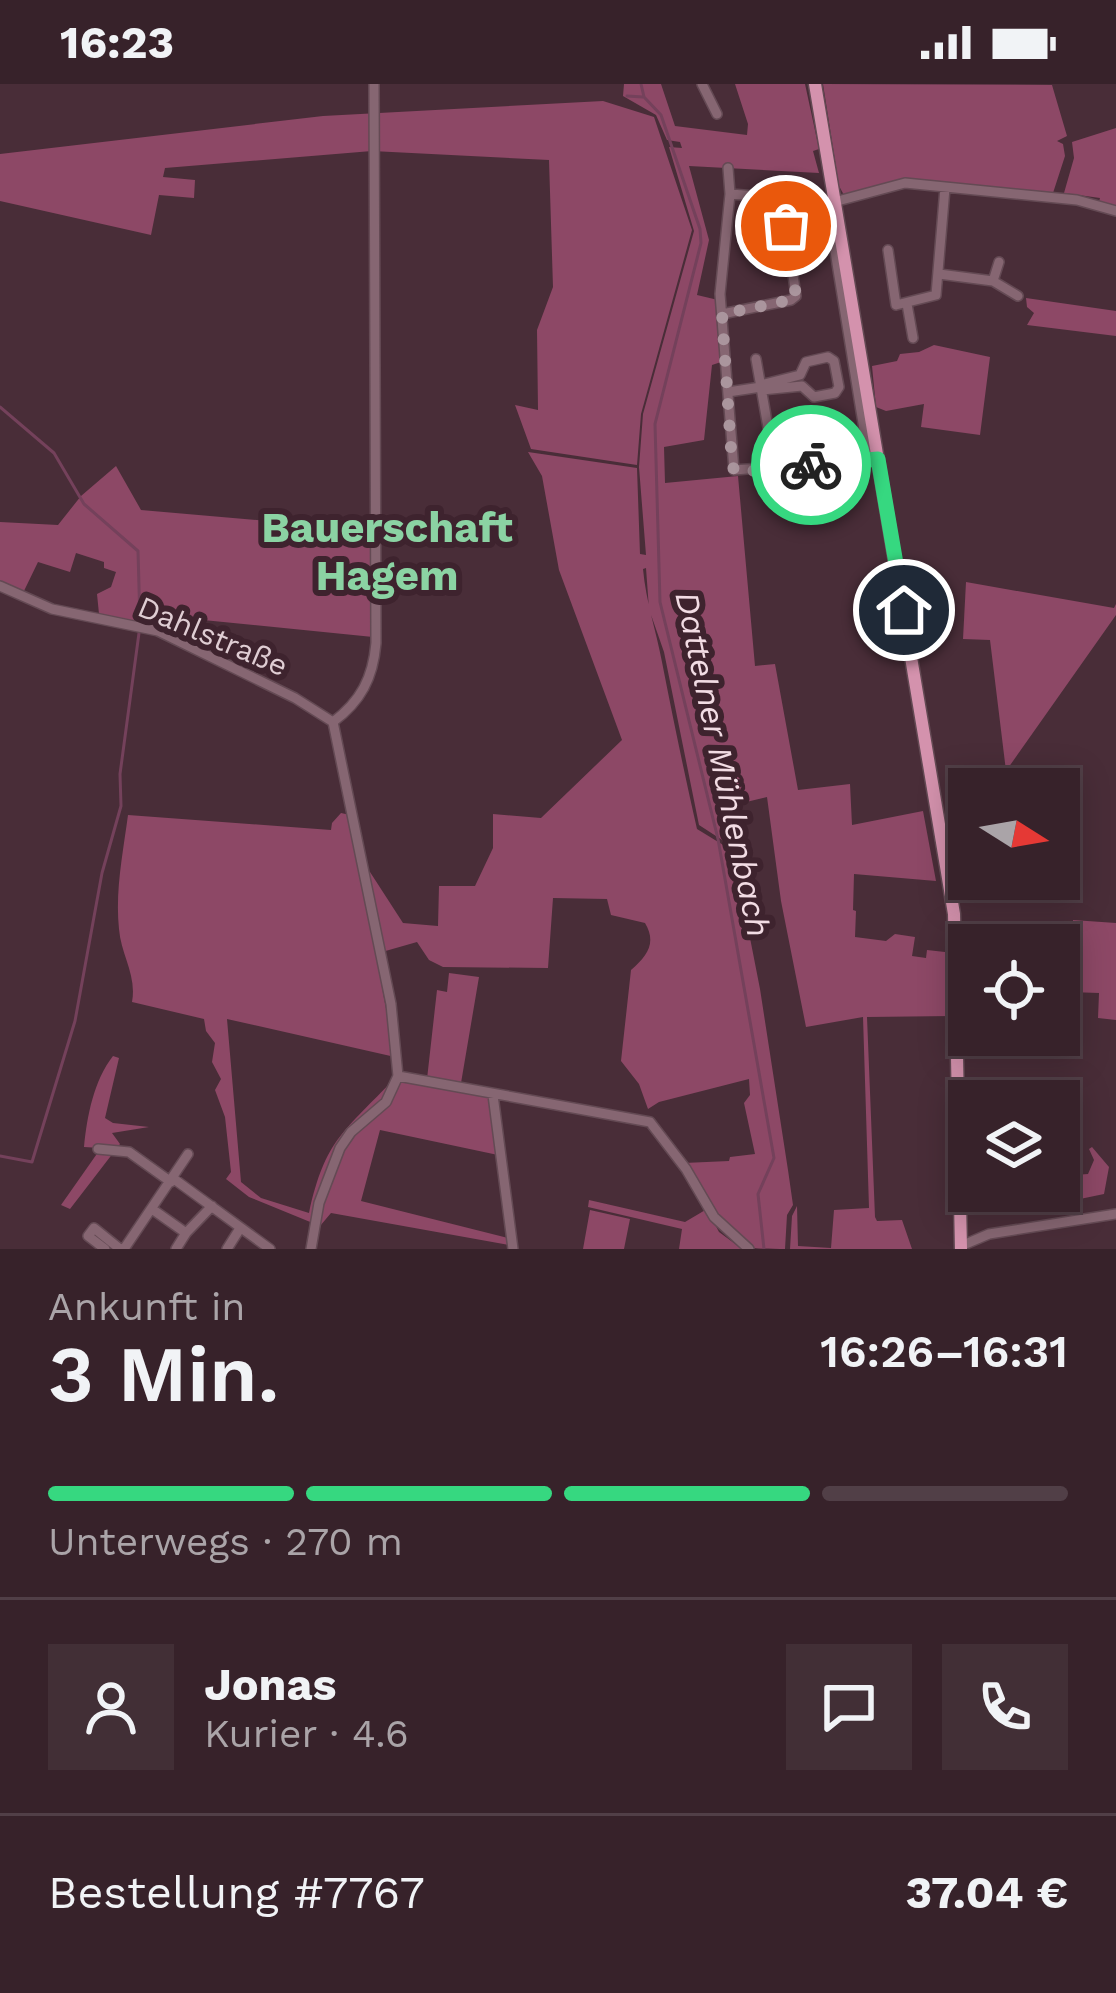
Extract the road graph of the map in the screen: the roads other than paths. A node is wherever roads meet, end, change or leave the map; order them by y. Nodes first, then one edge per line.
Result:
1 (374, 84) edge
2 (702, 84) edge
3 (815, 84) edge
4 (717, 114) dead end
5 (728, 168) dead end
6 (945, 188) junction
7 (730, 194) junction
8 (782, 198) junction
9 (831, 202) junction
10 (1116, 211) edge
11 (888, 250) dead end
12 (999, 262) dead end
13 (939, 274) junction
14 (994, 281) junction
15 (1018, 296) dead end
16 (908, 304) junction
17 (722, 314) junction
18 (913, 338) dead end
19 (756, 359) dead end
20 (855, 370) junction
21 (836, 374) junction
22 (761, 388) junction
23 (728, 392) junction
24 (769, 433) dead end
25 (874, 459) junction
26 (0, 586) edge
27 (333, 722) junction
28 (398, 1076) junction
29 (493, 1095) junction
30 (98, 1149) dead end
31 (188, 1154) dead end
32 (172, 1181) junction
33 (212, 1206) junction
34 (152, 1209) junction
35 (1116, 1214) edge
36 (239, 1230) junction
37 (186, 1233) junction
38 (961, 1247) edge
39 (105, 1249) edge
40 (122, 1249) edge
41 (176, 1249) edge
42 (226, 1249) edge
43 (270, 1249) edge
44 (311, 1249) edge
45 (512, 1249) edge
46 (749, 1249) edge

1 - 27 street
2 - 4 street
3 - 9 main road
5 - 7 street
6 - 9 street
6 - 10 street
6 - 13 street
7 - 8 street
7 - 17 street
8 - 9 street
8 - 17 street
9 - 20 street
9 - 25 main road
11 - 16 street
12 - 14 street
13 - 14 street
13 - 16 street
14 - 15 street
16 - 18 street
17 - 23 street
19 - 22 street
20 - 21 street
20 - 25 street
21 - 22 street
21 - 22 street
22 - 23 street
22 - 24 street
23 - 25 street
25 - 38 main road
26 - 27 street, Dahlstraße
27 - 28 street
28 - 29 street
28 - 44 street
29 - 45 street
29 - 46 street
30 - 32 street
31 - 32 street
32 - 33 street
32 - 34 street
33 - 36 street
33 - 37 street
34 - 37 street
34 - 40 street
35 - 38 street
36 - 42 street
36 - 43 street
37 - 41 street
39 - 40 street

